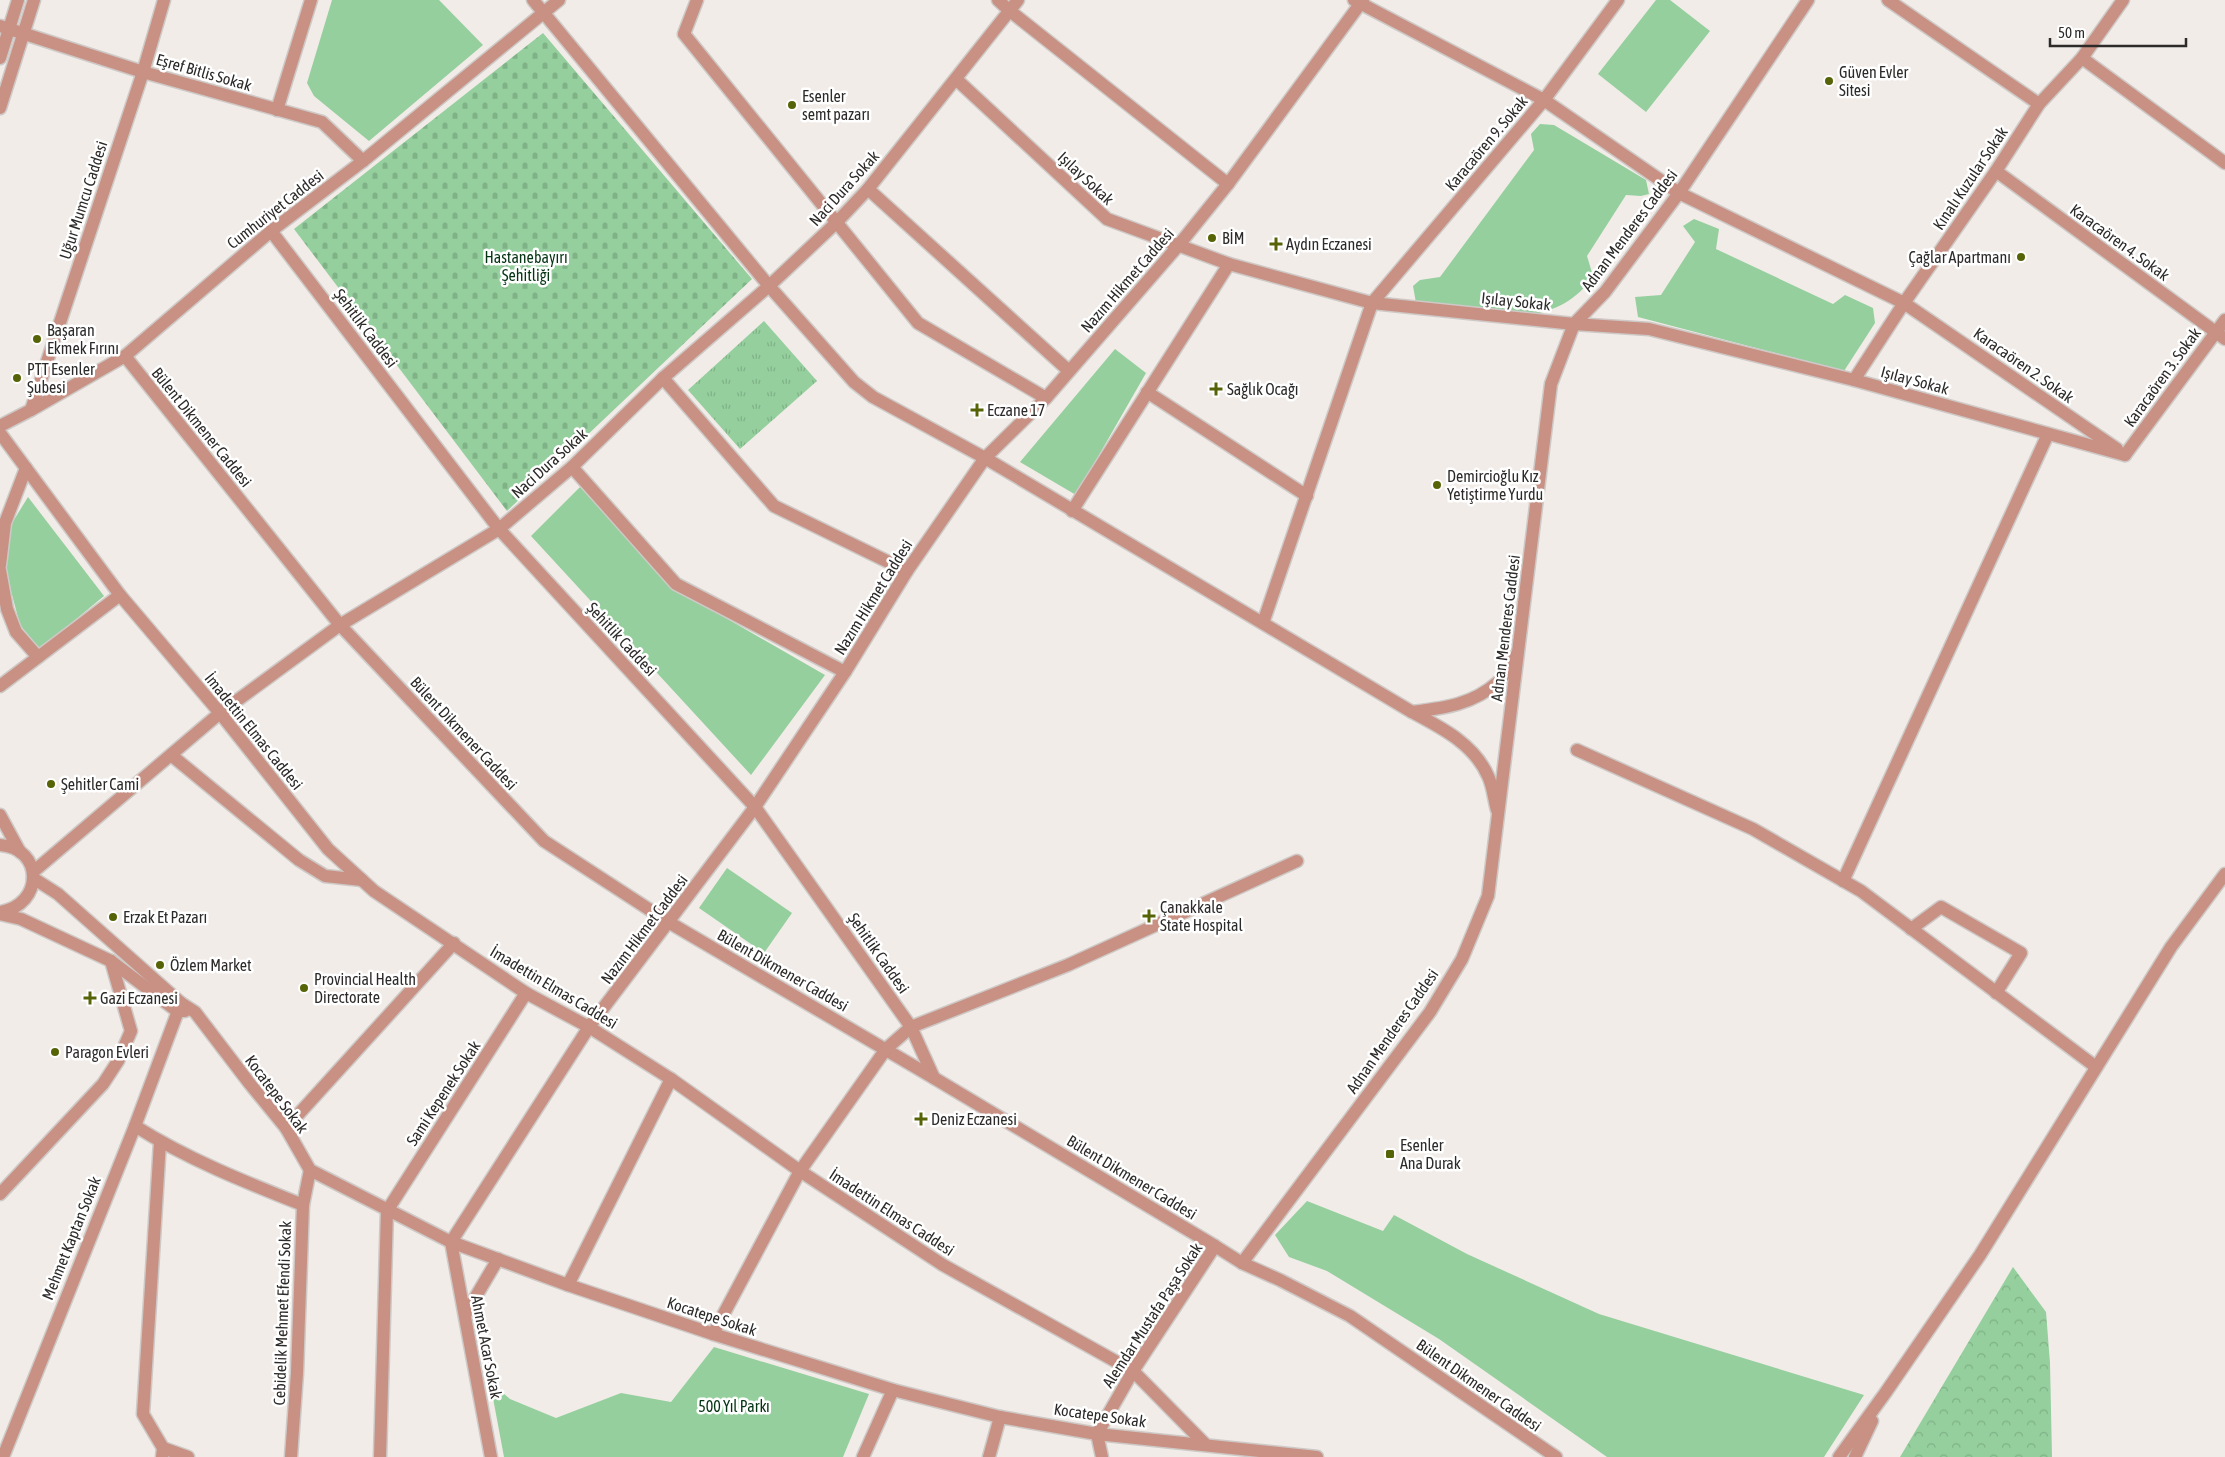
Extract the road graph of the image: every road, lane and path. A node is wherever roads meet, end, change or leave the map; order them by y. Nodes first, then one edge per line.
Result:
1 (18, 0) edge
2 (34, 0) edge
3 (164, 0) edge
4 (311, 0) edge
5 (533, 0) edge
6 (559, 0) edge
7 (697, 0) edge
8 (998, 0) edge
9 (1018, 0) edge
10 (1618, 0) edge
11 (1808, 0) edge
12 (1888, 0) edge
13 (2123, 0) edge
14 (1358, 2) edge
15 (1010, 11) junction
16 (544, 14) junction
17 (5, 28) edge
18 (23, 34) junction
19 (0, 58) edge
20 (2082, 58) junction
21 (143, 72) junction
22 (956, 79) junction
23 (1544, 100) junction
24 (2039, 104) junction
25 (0, 108) edge
26 (277, 110) junction
27 (363, 161) junction
28 (2225, 163) edge
29 (1996, 171) junction
30 (1228, 184) junction
31 (868, 189) junction
32 (1679, 193) junction
33 (836, 223) junction
34 (271, 231) junction
35 (1178, 246) junction
36 (1229, 264) junction
37 (769, 286) junction
38 (1372, 303) junction
39 (1904, 303) junction
40 (2225, 320) edge
41 (1574, 324) junction
42 (2220, 335) edge
43 (125, 356) junction
44 (1069, 371) junction
45 (663, 378) junction
46 (1854, 380) junction
47 (1147, 392) junction
48 (1046, 398) junction
49 (31, 410) junction
50 (0, 426) edge
51 (0, 433) edge
52 (2048, 434) junction
53 (2126, 455) junction
54 (985, 458) junction
55 (572, 467) junction
56 (26, 468) junction
57 (1307, 496) junction
58 (1072, 511) junction
59 (499, 529) junction
60 (0, 566) edge
61 (0, 570) edge
62 (908, 571) junction
63 (120, 595) junction
64 (1263, 624) junction
65 (340, 625) junction
66 (1519, 651) junction
67 (38, 657) junction
68 (845, 672) junction
69 (0, 686) edge
70 (1412, 712) junction
71 (220, 713) junction
72 (1577, 750) dead end
73 (172, 755) junction
74 (756, 807) junction
75 (0, 815) edge
76 (1499, 819) junction
77 (0, 845) edge
78 (20, 852) junction
79 (1297, 861) dead end
80 (2225, 874) edge
81 (33, 875) junction
82 (362, 880) junction
83 (1843, 880) junction
84 (0, 913) edge
85 (670, 923) junction
86 (1911, 929) junction
87 (454, 943) junction
88 (111, 961) junction
89 (526, 993) junction
90 (1996, 993) junction
91 (179, 1007) junction
92 (911, 1026) junction
93 (589, 1027) junction
94 (886, 1049) junction
95 (2096, 1067) junction
96 (934, 1078) junction
97 (671, 1079) junction
98 (134, 1126) junction
99 (286, 1128) junction
100 (160, 1142) junction
101 (310, 1170) junction
102 (800, 1171) junction
103 (0, 1194) edge
104 (303, 1204) junction
105 (387, 1211) junction
106 (452, 1242) junction
107 (1216, 1246) junction
108 (498, 1259) junction
109 (1242, 1264) junction
110 (568, 1285) junction
111 (464, 1316) junction
112 (712, 1334) junction
113 (1133, 1371) junction
114 (893, 1390) junction
115 (1886, 1392) junction
116 (1000, 1417) junction
117 (1097, 1434) junction
118 (1205, 1444) junction
119 (163, 1452) edge
120 (3, 1457) edge
121 (188, 1457) edge
122 (291, 1457) edge
123 (380, 1457) edge
124 (491, 1457) edge
125 (863, 1457) edge
126 (989, 1457) edge
127 (1102, 1457) edge
128 (1317, 1457) edge
129 (1556, 1457) edge
130 (1839, 1457) edge
131 (1856, 1457) edge

1 - 17 street
2 - 18 street
3 - 21 street, Uğur Mumcu Caddesi
4 - 26 street
5 - 16 street
6 - 16 street, Cumhuriyet Caddesi
7 - 33 street
8 - 15 street
9 - 15 street, Naci Dura Sokak
10 - 23 street, Karacaören 9. Sokak
11 - 32 street, Adnan Menderes Caddesi
12 - 24 street
13 - 20 street, Kınalı Kuzular Sokak
14 - 23 street, Karacaören 2. Sokak
14 - 30 street, Nazım Hikmet Caddesi
15 - 22 street, Naci Dura Sokak
15 - 30 street
16 - 27 street, Cumhuriyet Caddesi
16 - 37 street
17 - 18 street, Eşref Bitlis Sokak
17 - 19 street
18 - 21 street, Eşref Bitlis Sokak
18 - 25 street
20 - 24 street, Kınalı Kuzular Sokak
20 - 28 street
21 - 26 street, Eşref Bitlis Sokak
21 - 49 street, Uğur Mumcu Caddesi
22 - 31 street, Naci Dura Sokak
22 - 35 street, Işılay Sokak
23 - 32 street, Karacaören 2. Sokak
23 - 38 street, Karacaören 9. Sokak
24 - 29 street, Kınalı Kuzular Sokak
26 - 27 street, Eşref Bitlis Sokak
27 - 34 street, Cumhuriyet Caddesi
29 - 39 street, Kınalı Kuzular Sokak
29 - 42 street, Karacaören 4. Sokak
30 - 35 street, Nazım Hikmet Caddesi
31 - 33 street, Naci Dura Sokak
31 - 44 street
32 - 39 street, Karacaören 2. Sokak
32 - 41 street, Adnan Menderes Caddesi
33 - 37 street, Naci Dura Sokak
33 - 48 street
34 - 43 street, Cumhuriyet Caddesi
34 - 59 street, Şehitlik Caddesi
35 - 36 street, Işılay Sokak
35 - 44 street, Nazım Hikmet Caddesi
36 - 38 street, Işılay Sokak
36 - 47 street
37 - 45 street, Naci Dura Sokak
37 - 54 street
38 - 41 street, Işılay Sokak
38 - 57 street
39 - 46 street, Kınalı Kuzular Sokak
39 - 53 street, Karacaören 2. Sokak
40 - 42 street, Karacaören 3. Sokak
41 - 46 street, Işılay Sokak
41 - 66 street, Adnan Menderes Caddesi
42 - 53 street, Karacaören 3. Sokak
43 - 49 street, Cumhuriyet Caddesi
43 - 65 street, Bülent Dikmener Caddesi
44 - 48 street, Nazım Hikmet Caddesi
45 - 55 street, Naci Dura Sokak
45 - 62 street
46 - 52 street, Işılay Sokak
47 - 57 street
47 - 58 street
48 - 54 street, Nazım Hikmet Caddesi
49 - 50 street, Cumhuriyet Caddesi
51 - 56 street, İmadettin Elmas Caddesi
52 - 53 street, Işılay Sokak
52 - 83 street
54 - 58 street
54 - 62 street, Nazım Hikmet Caddesi
55 - 59 street, Naci Dura Sokak
55 - 68 street
56 - 60 street
56 - 63 street, İmadettin Elmas Caddesi
57 - 64 street
58 - 64 street
59 - 65 street, Naci Dura Sokak
59 - 74 street, Şehitlik Caddesi
61 - 67 street
62 - 68 street, Nazım Hikmet Caddesi
63 - 67 street
63 - 71 street, İmadettin Elmas Caddesi
64 - 70 street
65 - 71 street, Naci Dura Sokak
65 - 85 street, Bülent Dikmener Caddesi
66 - 70 street
66 - 76 street, Adnan Menderes Caddesi
67 - 69 street
68 - 74 street, Nazım Hikmet Caddesi
70 - 76 street
71 - 73 street, Naci Dura Sokak
71 - 82 street, İmadettin Elmas Caddesi
72 - 83 street
73 - 81 street, Naci Dura Sokak
73 - 82 street
74 - 85 street, Nazım Hikmet Caddesi
74 - 92 street, Şehitlik Caddesi
75 - 78 street
76 - 109 street, Adnan Menderes Caddesi
77 - 78 street
78 - 81 street
79 - 92 street
80 - 95 street
81 - 84 street
81 - 91 street
82 - 87 street, İmadettin Elmas Caddesi
83 - 86 street
84 - 88 street
85 - 93 street, Nazım Hikmet Caddesi
85 - 94 street, Bülent Dikmener Caddesi
86 - 90 street
86 - 90 street
87 - 89 street, İmadettin Elmas Caddesi
87 - 99 street
88 - 91 street
88 - 103 street
89 - 93 street, İmadettin Elmas Caddesi
89 - 105 street, Sami Kepenek Sokak
90 - 95 street
91 - 98 street, Mehmet Kaptan Sokak
91 - 99 street, Kocatepe Sokak
92 - 94 street
92 - 96 street, Şehitlik Caddesi
93 - 97 street, İmadettin Elmas Caddesi
93 - 106 street, Nazım Hikmet Caddesi
94 - 96 street, Bülent Dikmener Caddesi
94 - 102 street
95 - 115 street
96 - 107 street, Bülent Dikmener Caddesi
97 - 102 street, İmadettin Elmas Caddesi
97 - 110 street
98 - 100 street
98 - 120 street, Mehmet Kaptan Sokak
99 - 101 street, Kocatepe Sokak
100 - 104 street
100 - 119 street
101 - 104 street, Cebidelik Mehmet Efendi Sokak
101 - 105 street, Kocatepe Sokak
102 - 112 street
102 - 113 street, İmadettin Elmas Caddesi
104 - 122 street, Cebidelik Mehmet Efendi Sokak
105 - 106 street, Kocatepe Sokak
105 - 123 street
106 - 108 street, Kocatepe Sokak
106 - 111 street, Ahmet Acar Sokak
107 - 109 street, Bülent Dikmener Caddesi
107 - 113 street, Alemdar Mustafa Paşa Sokak
108 - 110 street, Kocatepe Sokak
108 - 111 street
109 - 129 street, Bülent Dikmener Caddesi
110 - 112 street, Kocatepe Sokak
111 - 124 street, Ahmet Acar Sokak
112 - 114 street, Kocatepe Sokak
113 - 117 street, Alemdar Mustafa Paşa Sokak
113 - 118 street, İmadettin Elmas Caddesi
114 - 116 street, Kocatepe Sokak
114 - 125 street
115 - 130 street
115 - 131 street
116 - 117 street, Kocatepe Sokak
116 - 126 street
117 - 118 street, Kocatepe Sokak
117 - 127 street
118 - 128 street, Kocatepe Sokak
119 - 121 street

